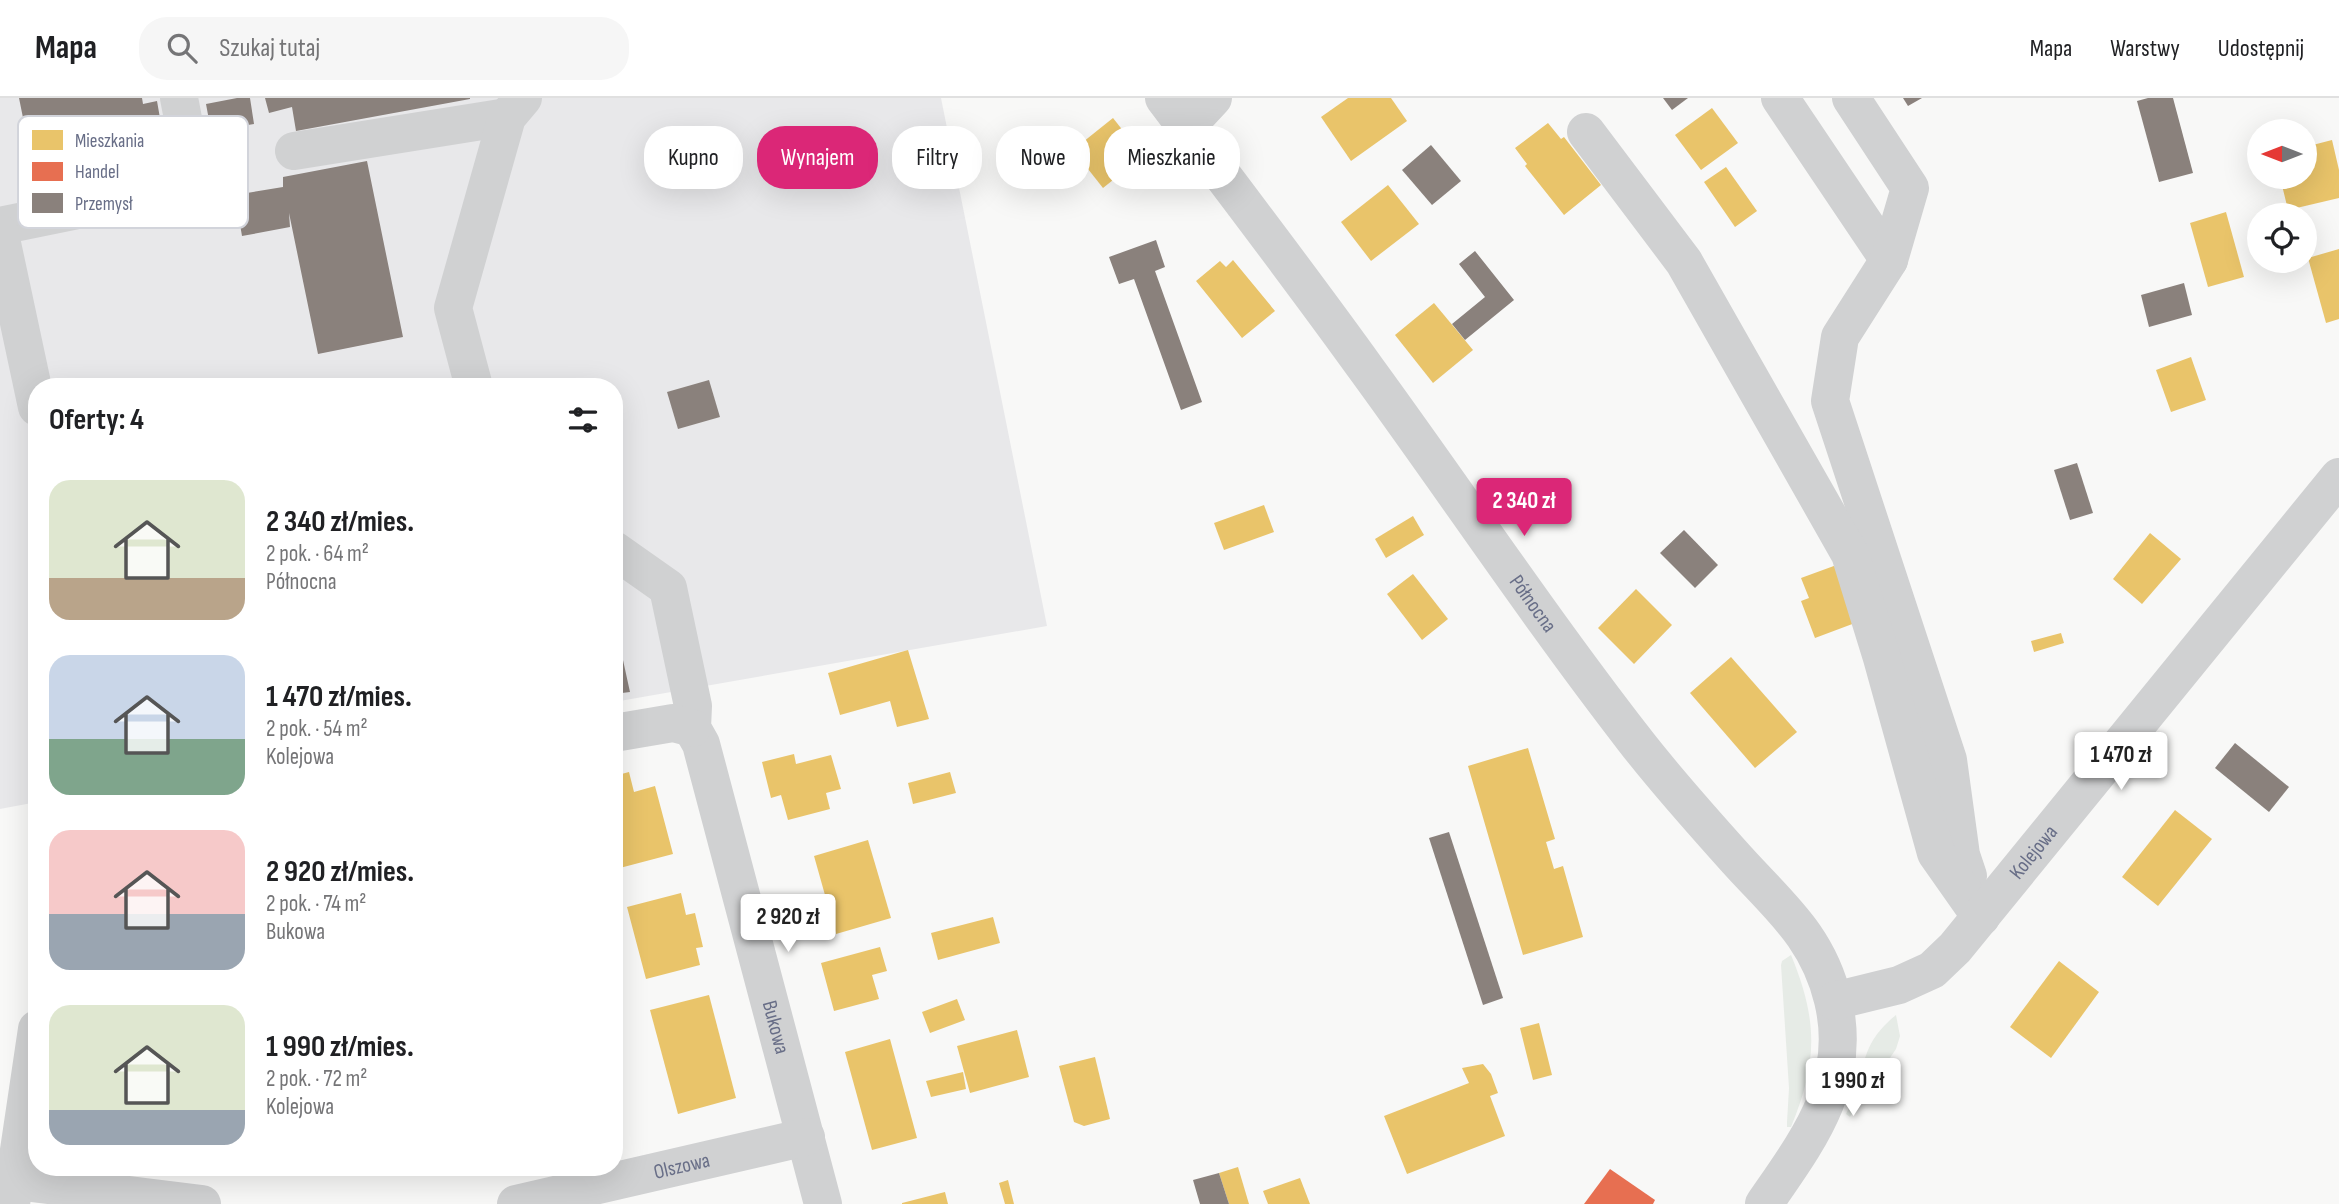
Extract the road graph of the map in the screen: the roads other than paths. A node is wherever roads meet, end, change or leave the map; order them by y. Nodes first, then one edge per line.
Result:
1 (179, 98) edge
2 (1213, 98) edge
3 (1780, 98) edge
4 (1851, 98) edge
5 (514, 107) edge
6 (1175, 113) edge
7 (182, 116) edge
8 (1586, 132) dead end
9 (294, 151) dead end
10 (18, 222) edge
11 (0, 226) edge
12 (0, 234) edge
13 (1889, 260) junction
14 (31, 378) edge
15 (472, 378) edge
16 (2339, 477) edge
17 (623, 556) edge
18 (692, 728) junction
19 (623, 731) edge
20 (1981, 917) junction
21 (1834, 1001) junction
22 (28, 1080) edge
23 (806, 1137) junction
24 (9, 1188) edge
25 (202, 1204) edge
26 (516, 1204) edge
27 (823, 1204) edge
28 (1763, 1204) edge

1 - 7 street
2 - 6 street
3 - 13 street
4 - 13 street
5 - 9 street
5 - 15 street
6 - 21 street, Północna
8 - 20 street
10 - 11 street
12 - 14 street
13 - 20 street
16 - 20 street, Kolejowa
17 - 18 street, Bukowa
18 - 19 street
18 - 23 street, Bukowa
20 - 21 street, Kolejowa
21 - 28 street
22 - 24 street
23 - 26 street, Olszowa
23 - 27 street, Bukowa
24 - 25 street

